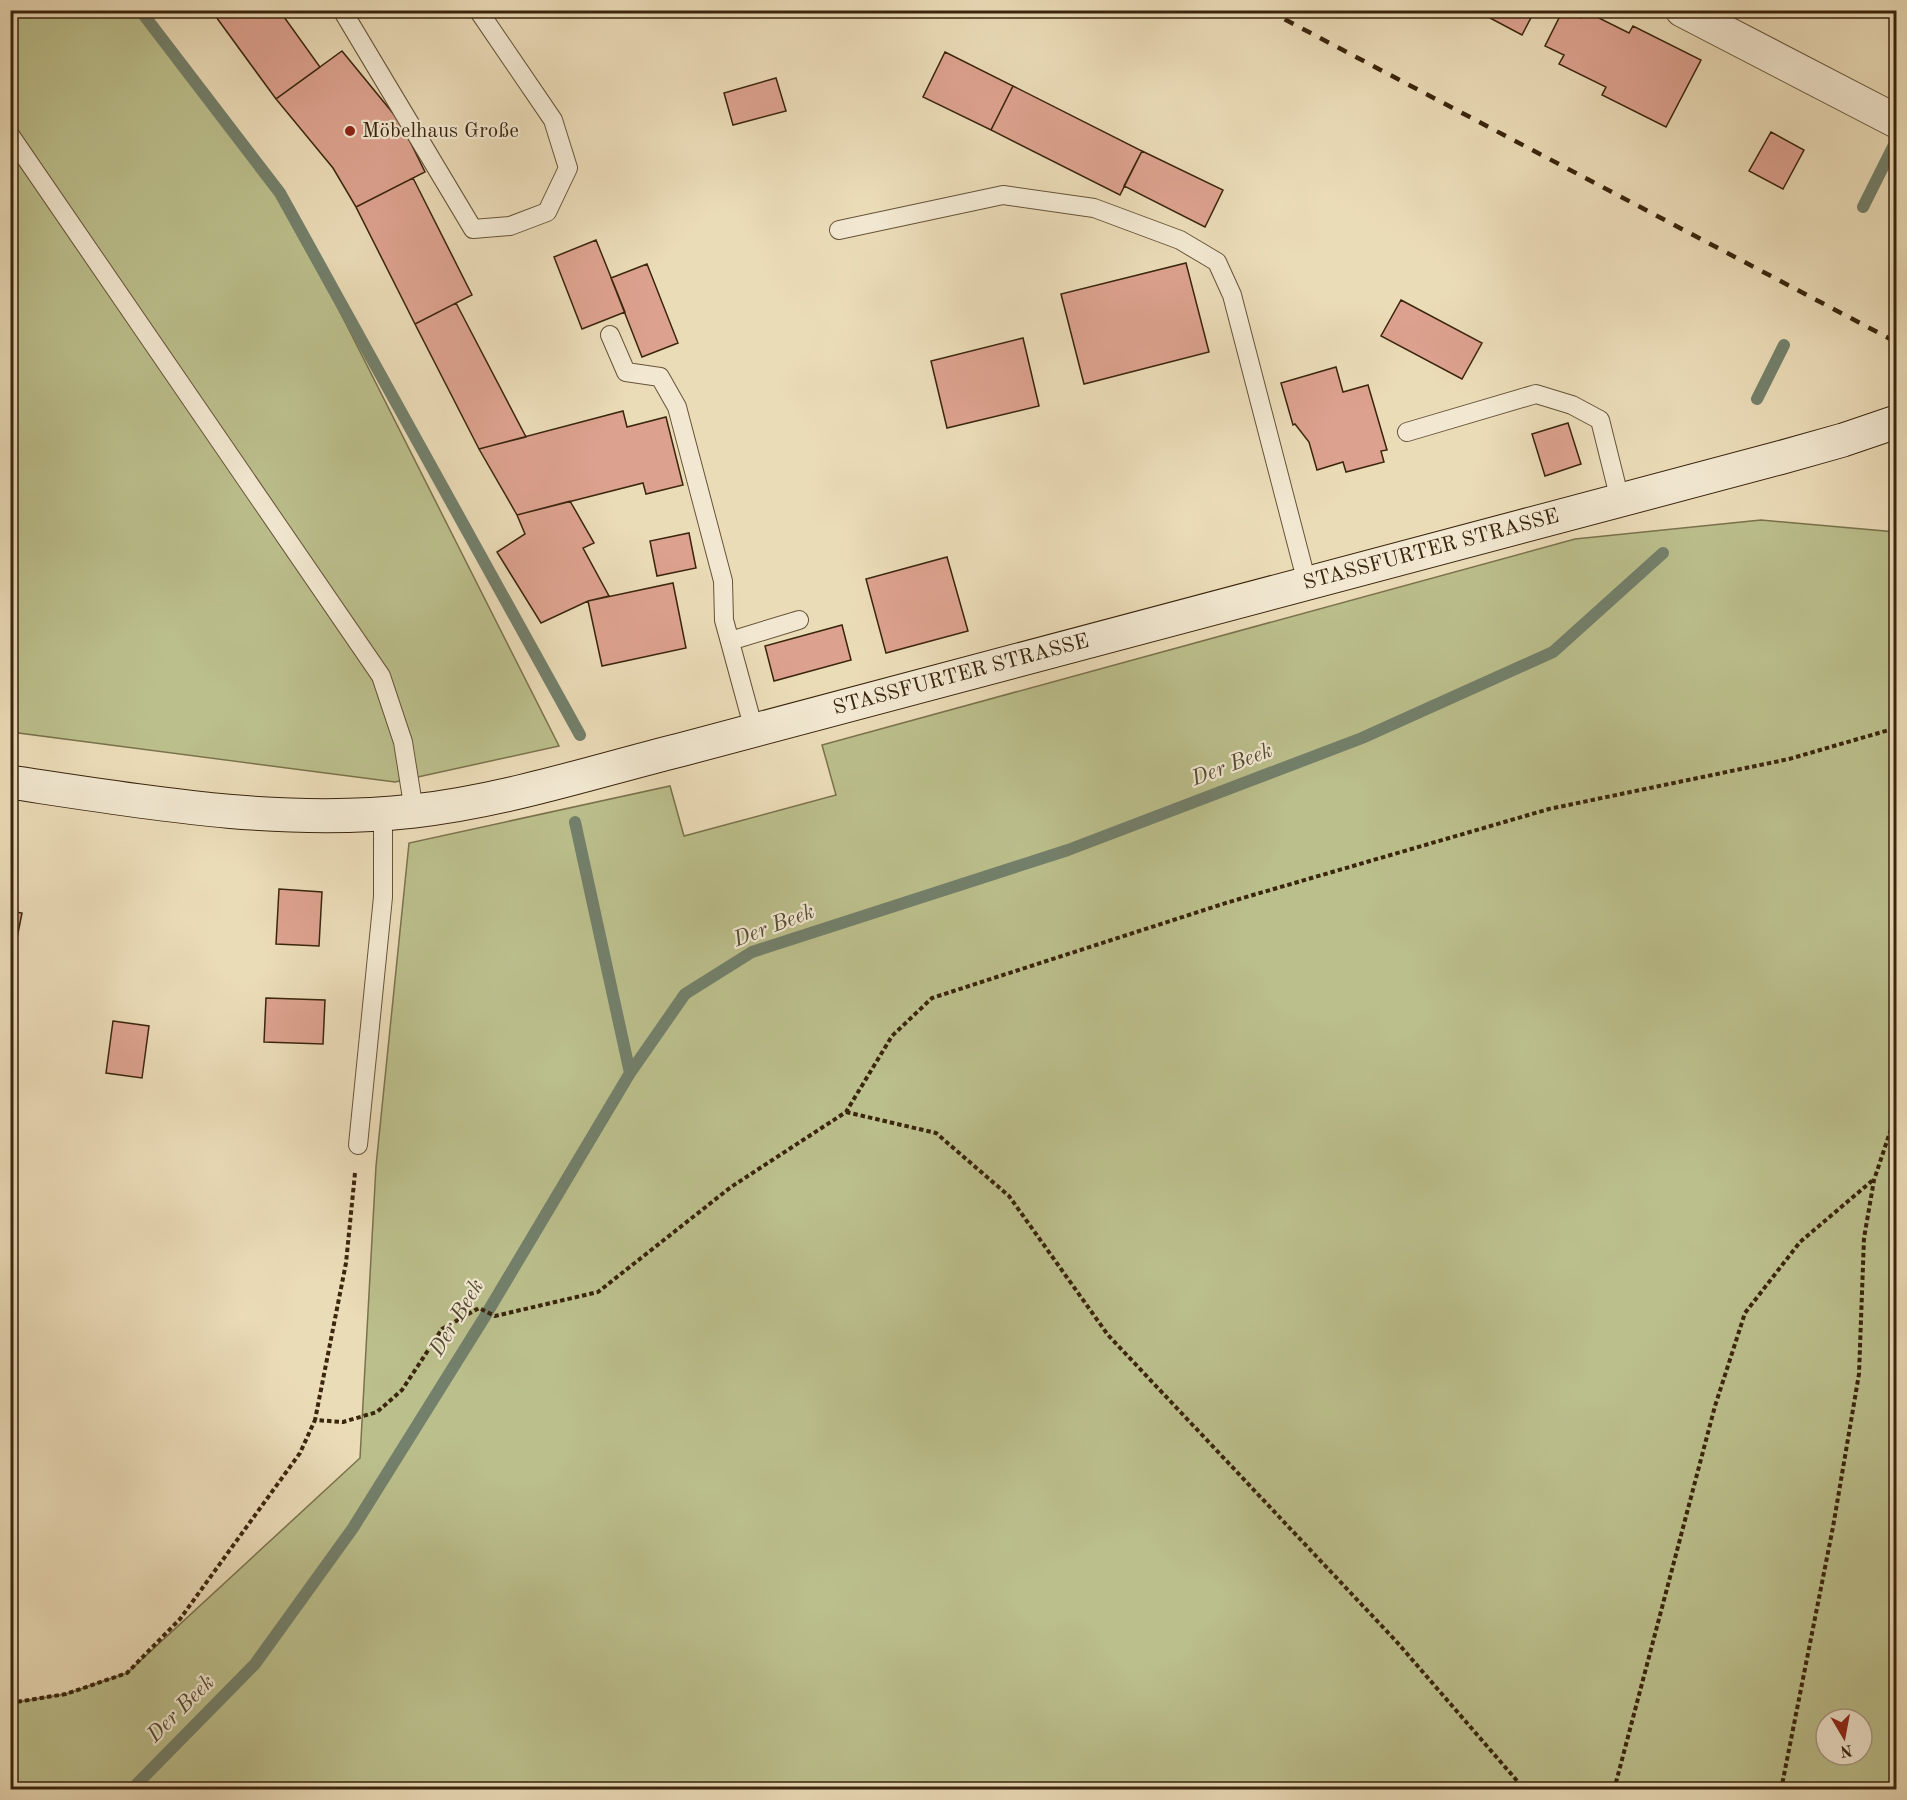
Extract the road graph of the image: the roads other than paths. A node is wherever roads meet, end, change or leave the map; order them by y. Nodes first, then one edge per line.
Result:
1 (342, 10) edge
2 (478, 10) edge
3 (1682, 10) edge
4 (1885, 115) edge
5 (10, 135) edge
6 (838, 230) dead end
7 (610, 335) dead end
8 (1896, 422) edge
9 (1407, 432) dead end
10 (1620, 500) junction
11 (1307, 583) junction
12 (799, 620) dead end
13 (730, 640) junction
14 (754, 730) junction
15 (10, 783) edge
16 (398, 812) junction
17 (358, 1145) road end

1 - 2 lane
3 - 4 main road
5 - 16 lane
6 - 11 lane
7 - 13 lane
8 - 10 main road, STASSFURTER STRASSE
9 - 10 lane
10 - 11 main road, STASSFURTER STRASSE
11 - 14 main road, STASSFURTER STRASSE
12 - 13 lane
13 - 14 lane
14 - 16 main road, STASSFURTER STRASSE
15 - 16 main road, STASSFURTER STRASSE
16 - 17 lane

